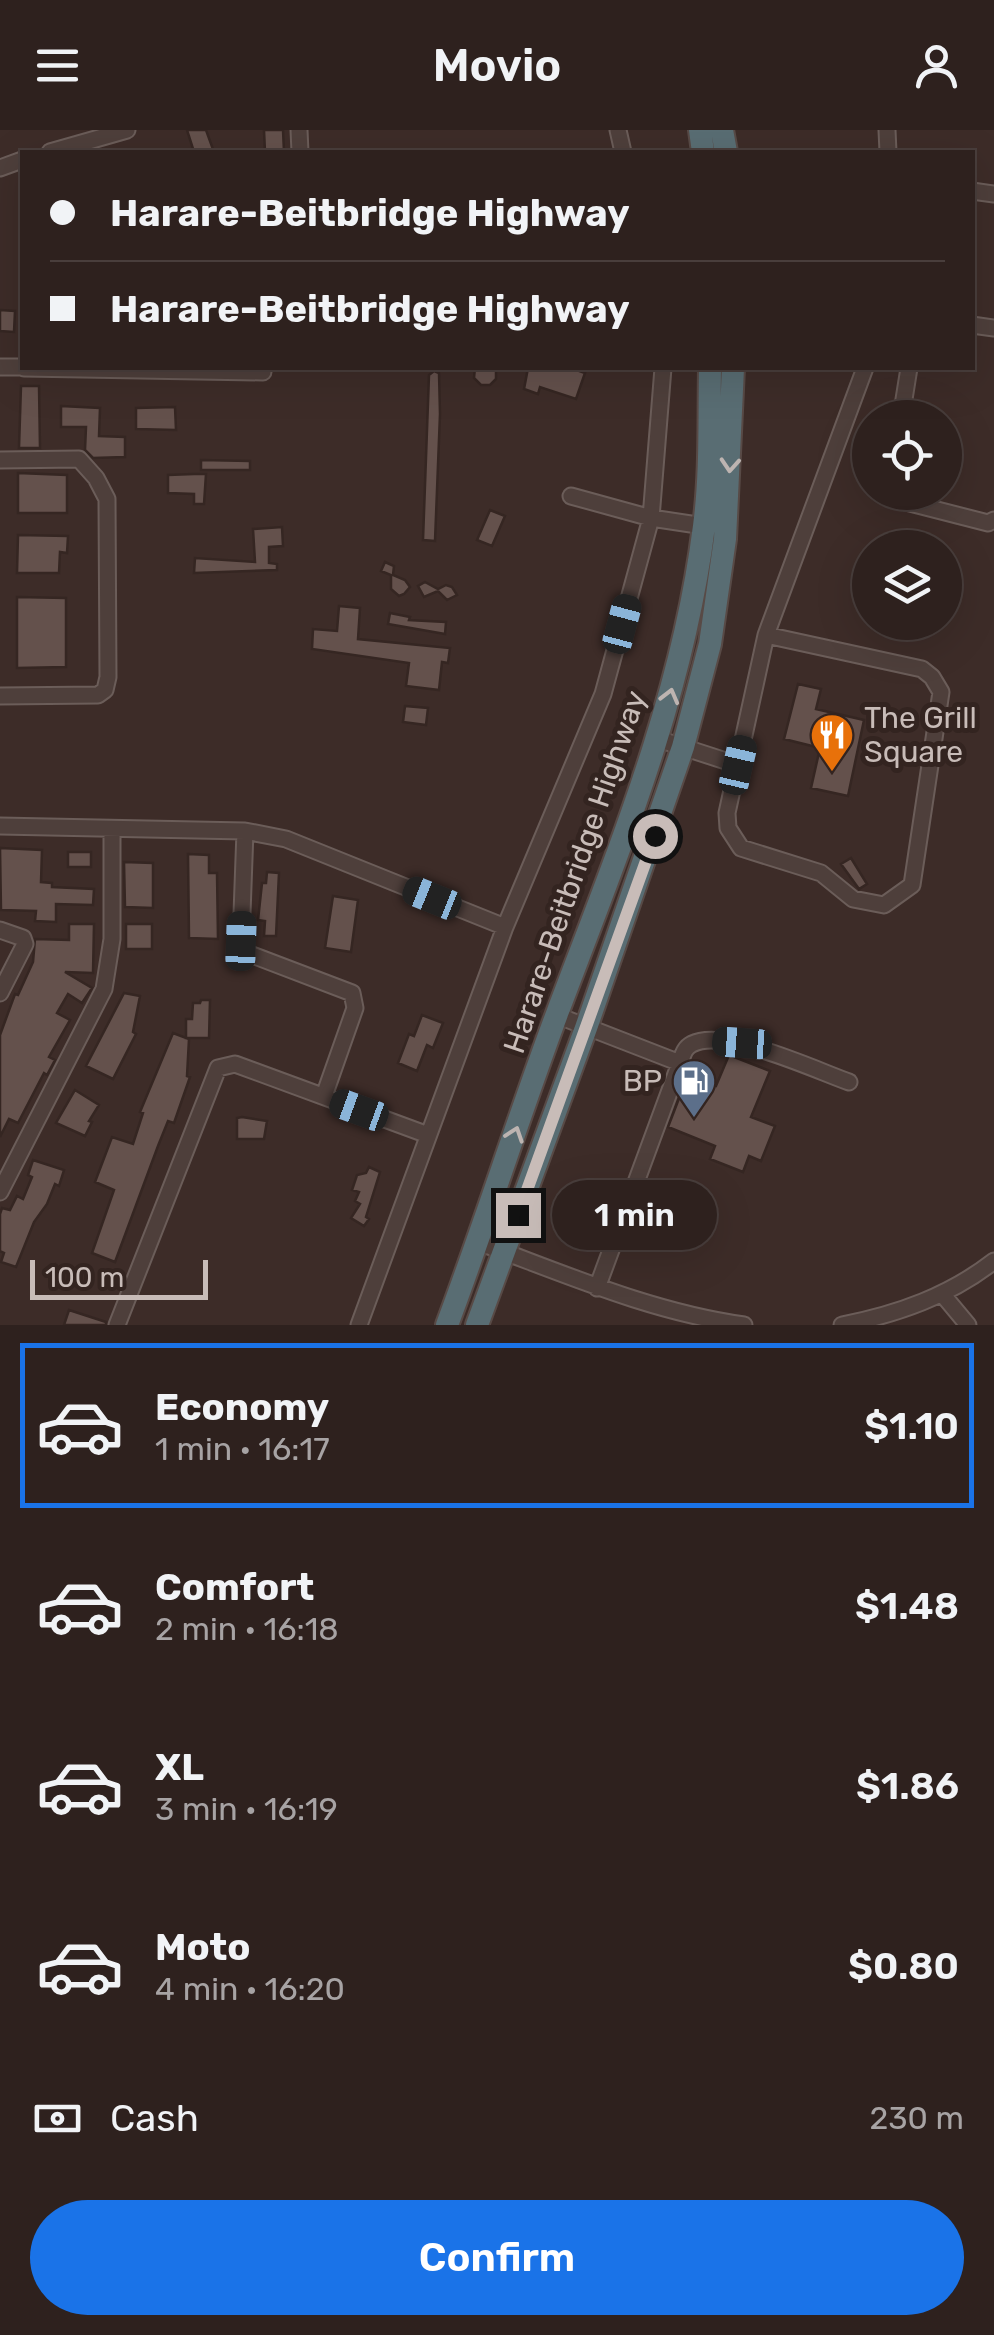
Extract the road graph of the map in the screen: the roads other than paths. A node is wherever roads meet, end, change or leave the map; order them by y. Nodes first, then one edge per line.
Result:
1 (127, 130) edge
2 (700, 130) edge
3 (720, 142) edge
4 (98, 146) edge
5 (66, 150) edge
6 (143, 370) edge
7 (663, 370) edge
8 (710, 370) edge
9 (733, 370) edge
10 (864, 370) edge
11 (909, 370) edge
12 (263, 372) dead end
13 (903, 400) edge
14 (0, 460) edge
15 (571, 496) dead end
16 (937, 510) edge
17 (651, 518) junction
18 (994, 520) edge
19 (704, 526) junction
20 (766, 635) junction
21 (0, 696) edge
22 (658, 739) junction
23 (683, 747) junction
24 (738, 765) junction
25 (0, 826) edge
26 (112, 830) junction
27 (244, 831) junction
28 (506, 927) junction
29 (0, 930) edge
30 (0, 993) edge
31 (556, 1015) junction
32 (586, 1028) junction
33 (680, 1062) junction
34 (848, 1082) dead end
35 (324, 1096) junction
36 (428, 1135) junction
37 (0, 1192) edge
38 (478, 1242) junction
39 (505, 1252) junction
40 (994, 1261) edge
41 (598, 1288) junction
42 (944, 1294) junction
43 (664, 1308) junction
44 (117, 1325) edge
45 (358, 1325) edge
46 (447, 1325) edge
47 (477, 1325) edge
48 (658, 1325) edge
49 (744, 1325) edge
50 (842, 1325) edge
51 (968, 1325) edge

1 - 4 street
2 - 3 highway
4 - 5 street
6 - 12 street
7 - 17 street
8 - 19 highway, Harare-Beitbridge Highway
9 -> 23 highway, Harare-Beitbridge Highway
10 - 20 street
11 - 13 street
14 - 21 street
15 - 17 street
16 - 18 street
17 - 19 street
17 - 28 street
22 -> 19 highway, Harare-Beitbridge Highway
20 - 24 street
20 - 24 street
22 - 23 street
22 - 31 highway, Harare-Beitbridge Highway
23 - 24 street
23 - 32 highway, Harare-Beitbridge Highway
25 - 26 street
26 - 27 street
26 - 37 street
27 - 28 street
27 - 35 street
28 - 36 street
29 - 30 street
31 - 32 street
38 -> 31 highway, Harare-Beitbridge Highway
32 - 33 street
32 - 39 highway, Harare-Beitbridge Highway
33 - 34 street
33 - 41 street
35 - 36 street
35 - 44 street
36 - 45 street
38 - 39 street
38 - 46 highway, Harare-Beitbridge Highway
39 - 41 street
39 - 47 highway, Harare-Beitbridge Highway
40 - 42 street
41 - 43 street
42 - 50 street
42 - 51 street
43 - 48 street
43 - 49 street

